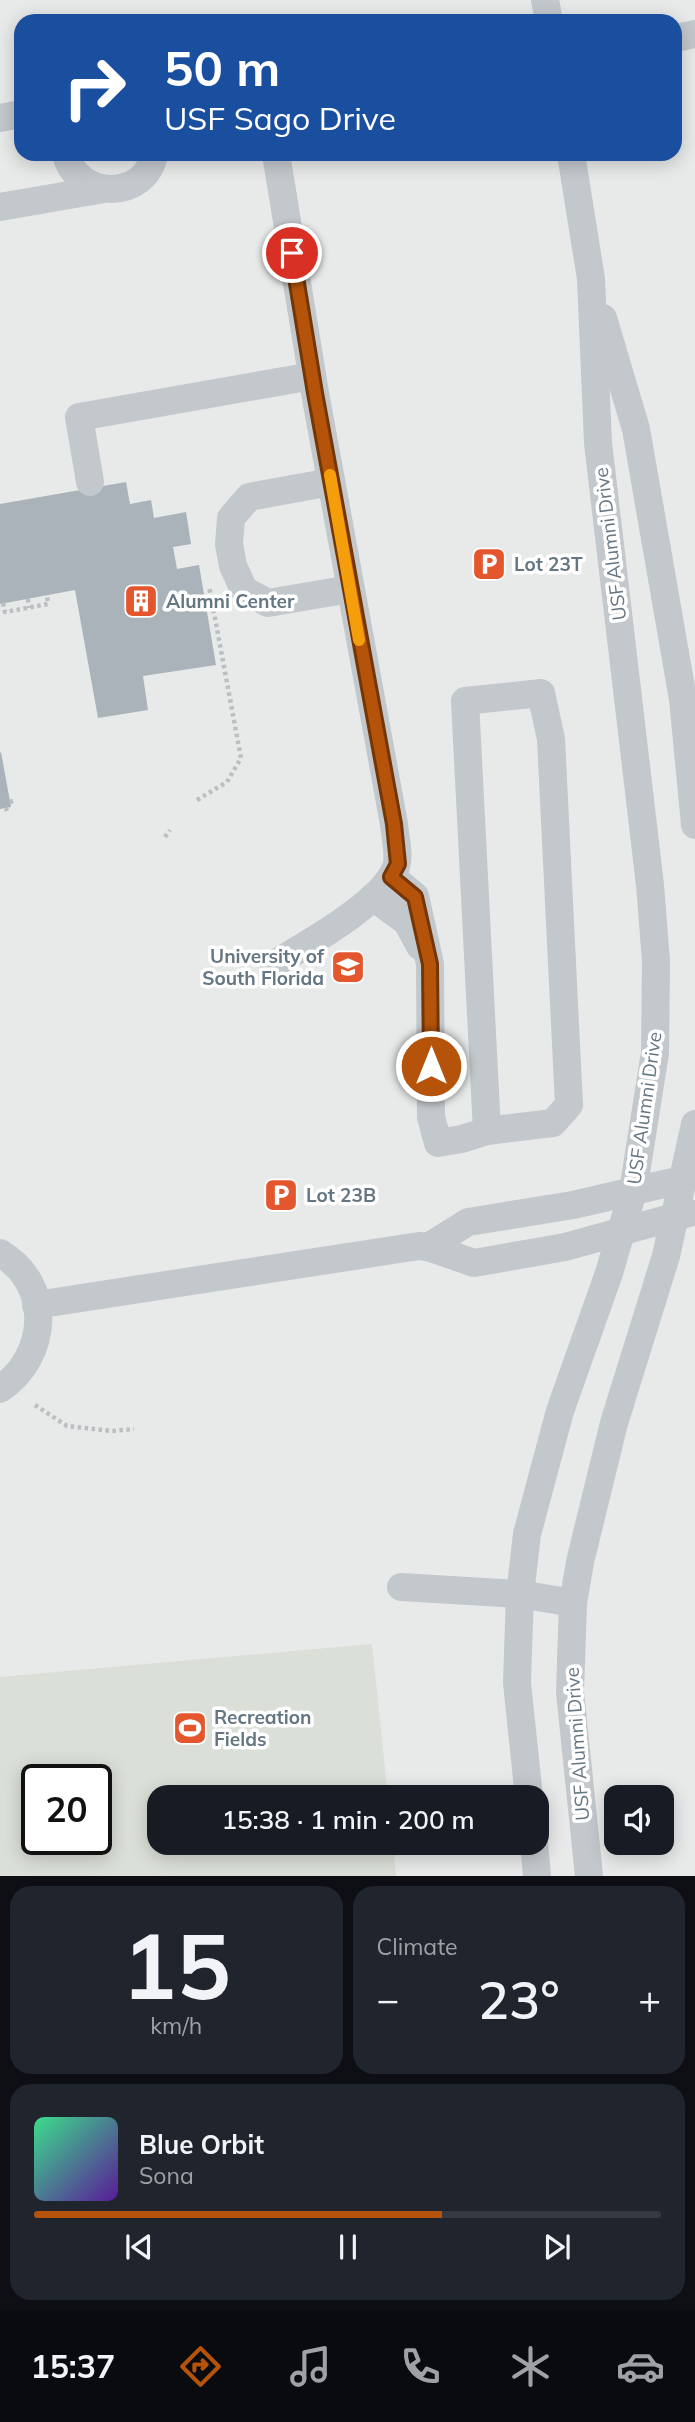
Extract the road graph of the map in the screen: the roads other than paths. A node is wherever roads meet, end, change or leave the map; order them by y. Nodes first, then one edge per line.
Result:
1 (68, 161) edge
2 (151, 161) edge
3 (277, 161) edge
4 (572, 161) edge
5 (103, 189) junction
6 (0, 208) edge
7 (591, 279) junction
8 (312, 376) junction
9 (89, 482) dead end
10 (331, 482) junction
11 (350, 589) junction
12 (695, 825) edge
13 (382, 887) junction
14 (274, 964) dead end
15 (695, 1124) edge
16 (487, 1131) junction
17 (689, 1178) edge
18 (633, 1191) junction
19 (685, 1214) edge
20 (622, 1230) junction
21 (428, 1247) junction
22 (0, 1253) edge
23 (36, 1305) junction
24 (0, 1389) edge
25 (401, 1587) dead end
26 (520, 1594) junction
27 (573, 1604) junction
28 (528, 1785) edge
29 (585, 1847) junction
30 (535, 1855) edge
31 (537, 1876) edge
32 (589, 1876) edge
33 (603, 1876) edge

1 - 5 street
2 - 5 street
3 - 8 street
4 - 7 street, USF Alumni Drive
5 - 6 street
7 - 12 street, USF Alumni Drive
7 - 18 street, USF Alumni Drive
8 - 9 street
8 - 10 street
10 - 11 street
10 - 11 street
11 - 13 street
13 - 14 street
13 - 16 street
15 - 17 street, USF Alumni Drive
16 - 16 street
17 - 18 street
17 - 19 street, USF Alumni Drive
18 - 20 street, USF Alumni Drive
18 - 21 street
19 - 20 street
19 - 27 street, USF Alumni Drive
20 - 21 street
20 - 26 street, USF Alumni Drive
21 - 23 street
22 - 23 street
23 - 24 street
25 - 26 street
26 - 27 street
26 - 28 street, USF Alumni Drive
27 - 29 street, USF Alumni Drive
29 - 32 street, USF Alumni Drive
29 - 33 street
30 - 31 street

